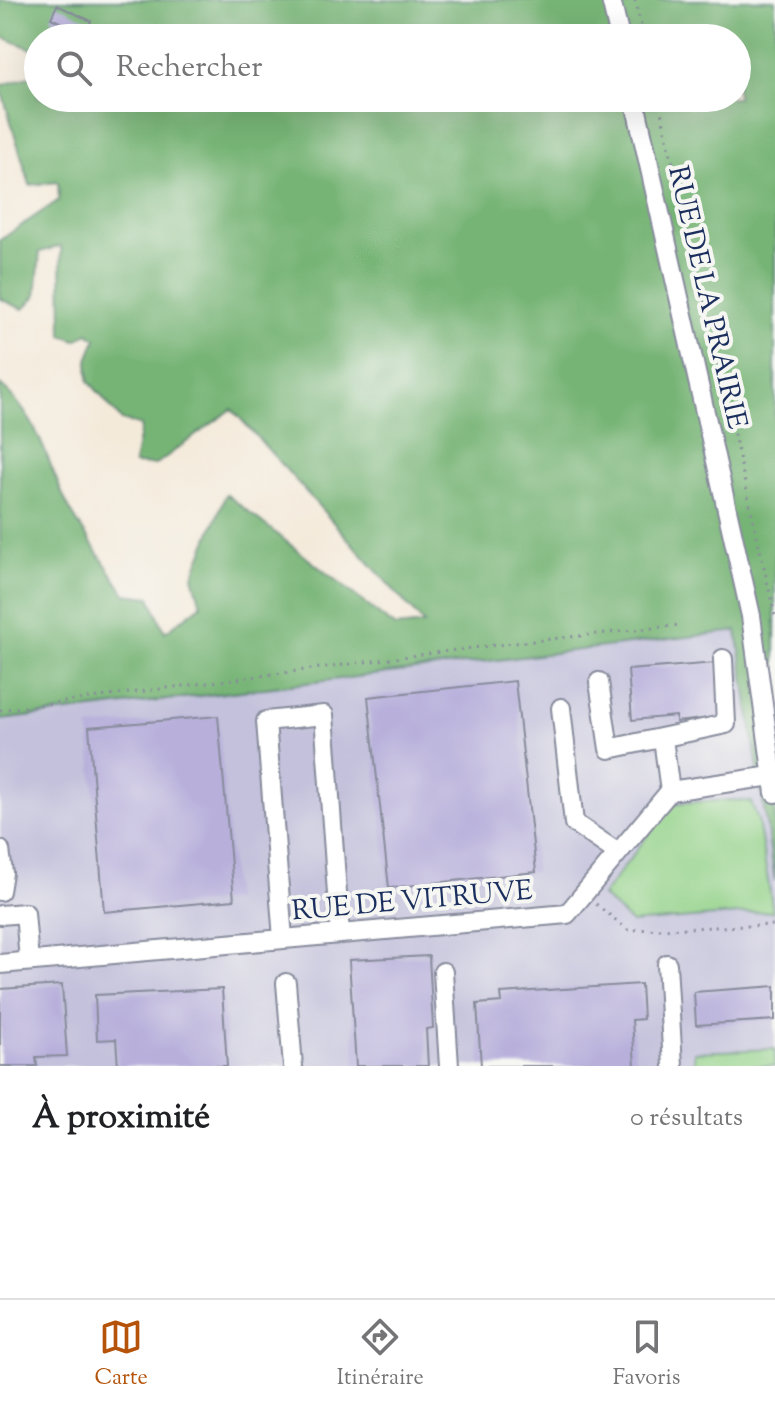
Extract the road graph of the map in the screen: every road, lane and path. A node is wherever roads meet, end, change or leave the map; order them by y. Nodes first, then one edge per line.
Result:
1 (611, 0) edge
2 (635, 0) edge
3 (617, 24) edge
4 (641, 24) edge
5 (637, 112) edge
6 (661, 112) edge
7 (775, 616) edge
8 (680, 625) dead end
9 (723, 659) dead end
10 (599, 682) dead end
11 (561, 708) dead end
12 (0, 710) edge
13 (663, 739) junction
14 (774, 784) edge
15 (670, 791) junction
16 (0, 850) edge
17 (618, 853) junction
18 (0, 892) edge
19 (584, 894) junction
20 (1, 915) edge
21 (775, 925) edge
22 (340, 934) junction
23 (283, 939) junction
24 (29, 961) junction
25 (0, 964) edge
26 (667, 964) dead end
27 (443, 972) dead end
28 (286, 983) dead end
29 (293, 1066) edge
30 (449, 1066) edge
31 (673, 1066) edge

1 - 3 street
2 - 4 path
5 - 14 street, RUE DE LA PRAIRIE
6 - 7 path
8 - 12 path
9 - 13 street
10 - 13 street
11 - 17 street
13 - 15 street
14 - 15 street
15 - 17 street, RUE DE VITRUVE
16 - 18 street
17 - 19 street, RUE DE VITRUVE
18 - 20 street
19 - 21 path
19 - 22 street, RUE DE VITRUVE
20 - 24 street
22 - 23 street, RUE DE VITRUVE
22 - 23 street
23 - 24 street, RUE DE VITRUVE
24 - 25 street, RUE DE VITRUVE
26 - 31 street
27 - 30 street
28 - 29 street

